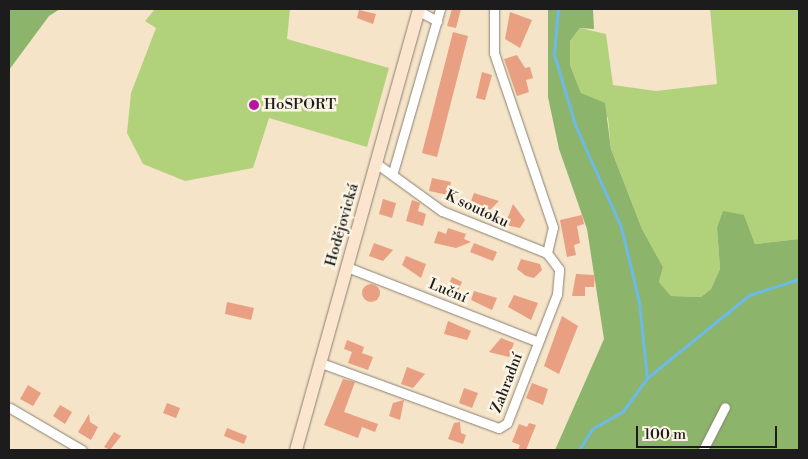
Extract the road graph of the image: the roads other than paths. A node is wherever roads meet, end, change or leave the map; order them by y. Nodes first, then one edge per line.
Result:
1 (440, 9) edge
2 (494, 9) edge
3 (419, 10) edge
4 (437, 21) junction
5 (376, 163) junction
6 (393, 172) junction
7 (547, 253) junction
8 (347, 267) junction
9 (538, 342) junction
10 (321, 362) junction
11 (725, 407) dead end
12 (10, 408) edge
13 (82, 450) edge
14 (296, 450) edge
15 (703, 450) edge

1 - 4 street
2 - 7 street
3 - 4 street
3 - 5 street, Hodějovická
4 - 6 street
5 - 6 street, K soutoku
5 - 8 street, Hodějovická
6 - 7 street, K soutoku
7 - 9 street, Zahradní
8 - 9 street, Luční
8 - 10 street, Hodějovická
9 - 10 street, Zahradní
10 - 14 street, Hodějovická
11 - 15 street
12 - 13 street

